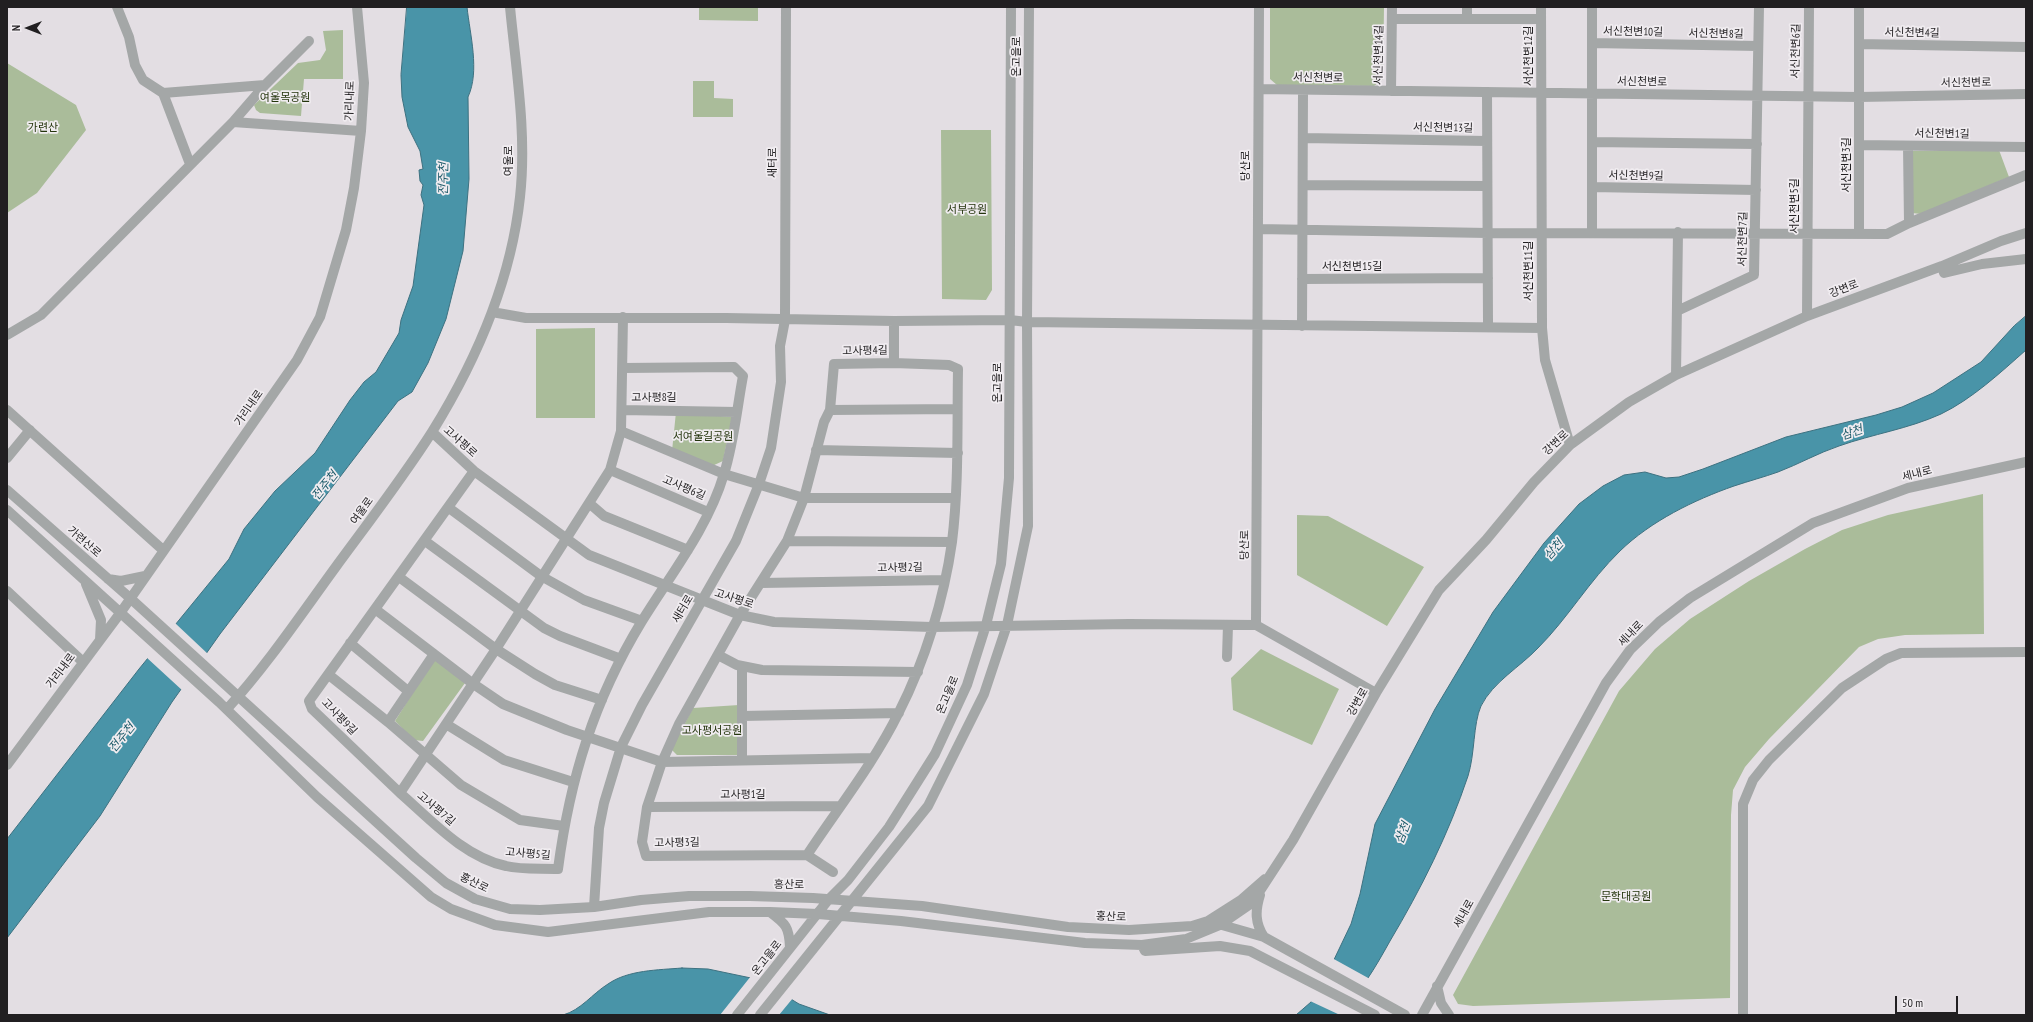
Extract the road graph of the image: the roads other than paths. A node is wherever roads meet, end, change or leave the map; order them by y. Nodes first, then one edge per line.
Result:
1 (117, 7) edge
2 (357, 7) edge
3 (510, 7) edge
4 (786, 7) edge
5 (1011, 7) edge
6 (1029, 7) edge
7 (1259, 7) edge
8 (1392, 7) edge
9 (1467, 7) edge
10 (1541, 7) edge
11 (1592, 7) edge
12 (1759, 7) edge
13 (1809, 7) edge
14 (1859, 7) edge
15 (1392, 19) junction
16 (1467, 19) junction
17 (1541, 19) junction
18 (1481, 20) joint
19 (309, 41) dead end
20 (1592, 43) junction
21 (1859, 44) junction
22 (1674, 45) joint
23 (1758, 46) junction
24 (2026, 47) edge
25 (264, 85) junction
26 (1258, 89) junction
27 (1303, 90) junction
28 (1391, 91) junction
29 (1487, 92) junction
30 (164, 93) junction
31 (1540, 93) junction
32 (1592, 94) junction
33 (2026, 94) edge
34 (1758, 96) junction
35 (1807, 96) junction
36 (1859, 97) junction
37 (233, 122) junction
38 (361, 131) junction
39 (1303, 138) junction
40 (1487, 141) junction
41 (1592, 142) junction
42 (1757, 144) junction
43 (1859, 145) junction
44 (1908, 146) junction
45 (2026, 147) edge
46 (190, 164) junction
47 (2026, 175) edge
48 (1303, 185) junction
49 (1487, 186) junction
50 (1592, 187) junction
51 (1756, 190) junction
52 (1909, 223) junction
53 (1258, 229) junction
54 (1303, 229) junction
55 (1541, 232) junction
56 (1592, 232) junction
57 (1678, 232) junction
58 (1488, 233) junction
59 (1755, 233) junction
60 (1807, 233) junction
61 (1859, 233) junction
62 (2026, 233) edge
63 (1961, 258) junction
64 (2026, 259) edge
65 (1982, 264) junction
66 (1942, 266) junction
67 (1488, 278) junction
68 (1302, 279) junction
69 (1677, 311) junction
70 (492, 312) junction
71 (1807, 316) junction
72 (623, 317) junction
73 (785, 320) junction
74 (1010, 320) junction
75 (894, 322) junction
76 (1027, 322) junction
77 (1258, 326) junction
78 (1302, 326) junction
79 (1488, 326) junction
80 (1542, 328) junction
81 (7, 335) edge
82 (894, 362) junction
83 (623, 368) junction
84 (1676, 375) junction
85 (957, 409) junction
86 (7, 410) edge
87 (622, 410) junction
88 (830, 410) junction
89 (736, 412) junction
90 (30, 430) junction
91 (621, 430) junction
92 (432, 432) junction
93 (1570, 445) junction
94 (816, 450) junction
95 (958, 453) junction
96 (7, 458) edge
97 (2026, 462) edge
98 (610, 470) junction
99 (474, 471) junction
100 (724, 474) junction
101 (759, 484) junction
102 (7, 490) edge
103 (804, 498) junction
104 (956, 498) junction
105 (589, 503) junction
106 (449, 508) junction
107 (7, 510) edge
108 (708, 512) junction
109 (565, 539) junction
110 (787, 540) junction
111 (425, 541) junction
112 (952, 542) junction
113 (163, 550) junction
114 (688, 550) junction
115 (145, 576) junction
116 (541, 576) junction
117 (399, 577) junction
118 (108, 579) junction
119 (945, 580) junction
120 (85, 582) junction
121 (761, 583) junction
122 (666, 584) junction
123 (7, 591) edge
124 (130, 598) junction
125 (702, 601) junction
126 (375, 609) junction
127 (520, 610) junction
128 (121, 612) junction
129 (740, 615) junction
130 (642, 621) junction
131 (986, 625) junction
132 (1008, 625) junction
133 (1228, 625) junction
134 (1256, 625) junction
135 (932, 627) junction
136 (100, 640) junction
137 (350, 643) junction
138 (496, 649) junction
139 (2026, 652) edge
140 (434, 654) junction
141 (718, 655) junction
142 (1227, 657) dead end
143 (621, 659) junction
144 (83, 662) junction
145 (742, 666) junction
146 (918, 672) junction
147 (329, 675) junction
148 (472, 683) junction
149 (229, 689) joint
150 (408, 691) junction
151 (1376, 694) junction
152 (238, 697) junction
153 (602, 700) junction
154 (226, 709) junction
155 (899, 713) junction
156 (742, 716) junction
157 (388, 722) junction
158 (446, 724) junction
159 (586, 736) junction
160 (621, 747) junction
161 (426, 754) junction
162 (360, 755) joint
163 (873, 758) junction
164 (742, 759) junction
165 (662, 762) junction
166 (7, 765) edge
167 (573, 782) junction
168 (400, 793) junction
169 (840, 806) junction
170 (647, 807) junction
171 (564, 826) junction
172 (457, 842) joint
173 (807, 855) junction
174 (833, 872) dead end
175 (1273, 872) junction
176 (1261, 892) junction
177 (829, 899) junction
178 (850, 901) junction
179 (594, 907) junction
180 (770, 912) junction
181 (818, 914) junction
182 (840, 915) junction
183 (1208, 921) junction
184 (1220, 925) junction
185 (1264, 937) junction
186 (1142, 945) junction
187 (790, 947) junction
188 (1437, 986) junction
189 (1403, 1014) edge
190 (737, 1015) edge
191 (760, 1015) edge
192 (1375, 1015) edge
193 (1422, 1015) edge
194 (1449, 1015) edge
195 (1743, 1015) edge

1 - 30 street
2 - 38 street, 가리내로
3 - 70 street, 여울로
4 - 73 street, 새터로
5 - 74 street, 온고을로
6 - 76 street, 온고을로
7 - 26 street, 당산로
8 - 15 street, 서신천변14길
9 - 16 street
10 - 17 street, 서신천변12길
11 - 20 street, 서신천변10길
12 - 23 street, 서신천변8길
13 - 35 street, 서신천변6길
14 - 21 street
15 - 16 street, 서신천변14길
15 - 28 street, 서신천변14길
16 - 18 street, 서신천변14길
17 - 18 street, 서신천변12길
17 - 31 street, 서신천변12길
19 - 25 street
20 - 22 street, 서신천변10길
20 - 32 street, 서신천변10길
21 - 24 street, 서신천변4길
21 - 36 street
22 - 23 street, 서신천변8길
23 - 34 street, 서신천변8길
25 - 30 street
25 - 37 street
26 - 27 street, 서신천변로
26 - 53 street, 당산로
27 - 28 street, 서신천변로
27 - 39 street
28 - 29 street, 서신천변로
29 - 31 street, 서신천변로
29 - 40 street, 서신천변13길
30 - 46 street
31 - 32 street, 서신천변로
31 - 55 street, 서신천변11길
32 - 34 street, 서신천변로
32 - 41 street, 서신천변9길
33 - 36 street, 서신천변로
34 - 35 street, 서신천변로
34 - 42 street, 서신천변7길
35 - 36 street, 서신천변로
35 - 60 street, 서신천변5길
36 - 43 street, 서신천변3길
37 - 38 street
37 - 46 street
38 - 113 street, 가리내로
39 - 40 street, 서신천변13길
39 - 48 street
40 - 49 street, 서신천변13길
41 - 42 street
41 - 50 street, 서신천변9길
42 - 51 street, 서신천변7길
43 - 44 street, 서신천변1길
43 - 61 street, 서신천변3길
44 - 45 street, 서신천변1길
44 - 52 street
46 - 81 street
47 - 52 street
48 - 49 street
48 - 54 street
49 - 58 street, 서신천변13길
50 - 51 street, 서신천변9길
50 - 56 street, 서신천변9길
51 - 59 street, 서신천변7길
52 - 61 street
53 - 54 street
53 - 77 street, 당산로
54 - 58 street
54 - 68 street
55 - 56 street
55 - 58 street
55 - 80 street, 서신천변11길
56 - 57 street
57 - 59 street
57 - 69 street
58 - 67 street, 서신천변13길
59 - 60 street
59 - 69 street, 서신천변7길
60 - 61 street
60 - 71 street, 서신천변5길
62 - 63 street, 강변로
63 - 65 street
63 - 66 street, 강변로
64 - 65 street
65 - 66 street
66 - 71 street, 강변로
67 - 68 street, 서신천변15길
67 - 79 street, 서신천변13길
68 - 78 street
69 - 84 street
70 - 72 street
70 - 92 street, 여울로
71 - 84 street, 강변로
72 - 73 street
72 - 83 street, 고사평8길
73 - 75 street
73 - 101 street, 새터로
74 - 75 street
74 - 76 street
74 - 131 street, 온고을로
75 - 82 street
76 - 77 street
76 - 132 street, 온고을로
77 - 78 street
77 - 134 street, 당산로
78 - 79 street
79 - 80 street
80 - 93 street, 서신천변11길
82 - 85 street
82 - 88 street, 고사평4길
83 - 87 street, 고사평8길
83 - 89 street, 고사평6길
84 - 93 street, 강변로
85 - 88 street
85 - 95 street
86 - 90 street
87 - 89 street, 고사평8길
87 - 91 street, 고사평8길
88 - 94 street, 고사평4길
89 - 100 street, 고사평6길
90 - 96 street
90 - 113 street
91 - 98 street, 고사평8길
91 - 100 street
92 - 99 street, 고사평로
92 - 152 street, 여울로
93 - 151 street, 강변로
94 - 95 street
94 - 103 street, 고사평4길
95 - 104 street
97 - 188 street, 세내로
98 - 105 street, 고사평8길
98 - 108 street, 고사평6길
99 - 106 street, 고사평9길
99 - 109 street, 고사평로
100 - 101 street
100 - 108 street, 고사평6길
101 - 103 street
101 - 125 street, 새터로
102 - 118 street, 가련산로
103 - 104 street
103 - 110 street, 고사평4길
104 - 112 street
105 - 109 street, 고사평8길
105 - 114 street
106 - 111 street, 고사평9길
106 - 116 street
107 - 120 street
108 - 114 street, 고사평6길
109 - 116 street, 고사평7길
109 - 122 street, 고사평로
110 - 112 street
110 - 121 street, 고사평4길
111 - 117 street, 고사평9길
111 - 127 street
112 - 119 street
113 - 115 street, 가리내로
114 - 122 street, 고사평6길
115 - 118 street
115 - 124 street, 가리내로
116 - 127 street, 고사평7길
116 - 130 street
117 - 126 street, 고사평9길
117 - 138 street
118 - 124 street, 가련산로
119 - 121 street, 고사평2길
119 - 135 street
120 - 128 street
120 - 136 street
121 - 129 street, 고사평4길
122 - 125 street, 고사평로
122 - 130 street, 고사평5길
123 - 144 street
124 - 128 street, 가리내로
124 - 149 street, 가련산로
125 - 129 street, 고사평로
125 - 160 street, 새터로
126 - 137 street, 고사평9길
126 - 140 street
127 - 138 street, 고사평7길
127 - 143 street
128 - 136 street, 가리내로
128 - 154 street
129 - 135 street, 고사평로
129 - 141 street, 고사평3길
130 - 143 street, 고사평5길
131 - 132 street, 고사평로
131 - 135 street, 고사평로
131 - 177 street, 온고을로
132 - 133 street
132 - 178 street, 온고을로
133 - 134 street
133 - 142 street
134 - 151 street
135 - 146 street
136 - 144 street, 가리내로
137 - 147 street, 고사평9길
137 - 150 street
138 - 148 street, 고사평7길
138 - 153 street
139 - 195 street
140 - 148 street
140 - 150 street
141 - 145 street
141 - 165 street, 고사평3길
143 - 153 street, 고사평5길
144 - 166 street, 가리내로
145 - 146 street
145 - 156 street
146 - 155 street
147 - 157 street
147 - 162 street, 고사평9길
148 - 158 street, 고사평7길
148 - 159 street
149 - 152 street, 홍산로
150 - 157 street
151 - 175 street, 강변로
152 - 154 street, 여울로
152 - 179 street, 홍산로
153 - 159 street, 고사평5길
154 - 180 street
155 - 156 street
155 - 163 street
156 - 164 street
157 - 161 street
158 - 161 street, 고사평7길
158 - 167 street
159 - 160 street
159 - 167 street, 고사평5길
160 - 165 street
160 - 179 street, 새터로
161 - 168 street, 고사평7길
161 - 171 street
162 - 168 street, 고사평7길
163 - 164 street
163 - 169 street
164 - 165 street
165 - 170 street, 고사평3길
167 - 171 street, 고사평5길
168 - 172 street, 고사평7길
169 - 170 street, 고사평1길
169 - 173 street
170 - 173 street, 고사평3길
171 - 172 street, 고사평5길
173 - 174 street
175 - 176 street, 강변로
175 - 183 street, 강변로
176 - 184 street, 강변로
176 - 185 street
177 - 178 street, 홍산로
177 - 179 street, 홍산로
177 - 181 street, 온고을로
178 - 182 street, 온고을로
178 - 183 street, 홍산로
180 - 181 street
180 - 187 street
181 - 182 street
181 - 187 street, 온고을로
182 - 186 street
182 - 191 street, 온고을로
183 - 184 street
184 - 185 street
184 - 186 street, 강변로
185 - 189 street
186 - 192 street
187 - 190 street, 온고을로
188 - 193 street, 세내로
188 - 194 street

